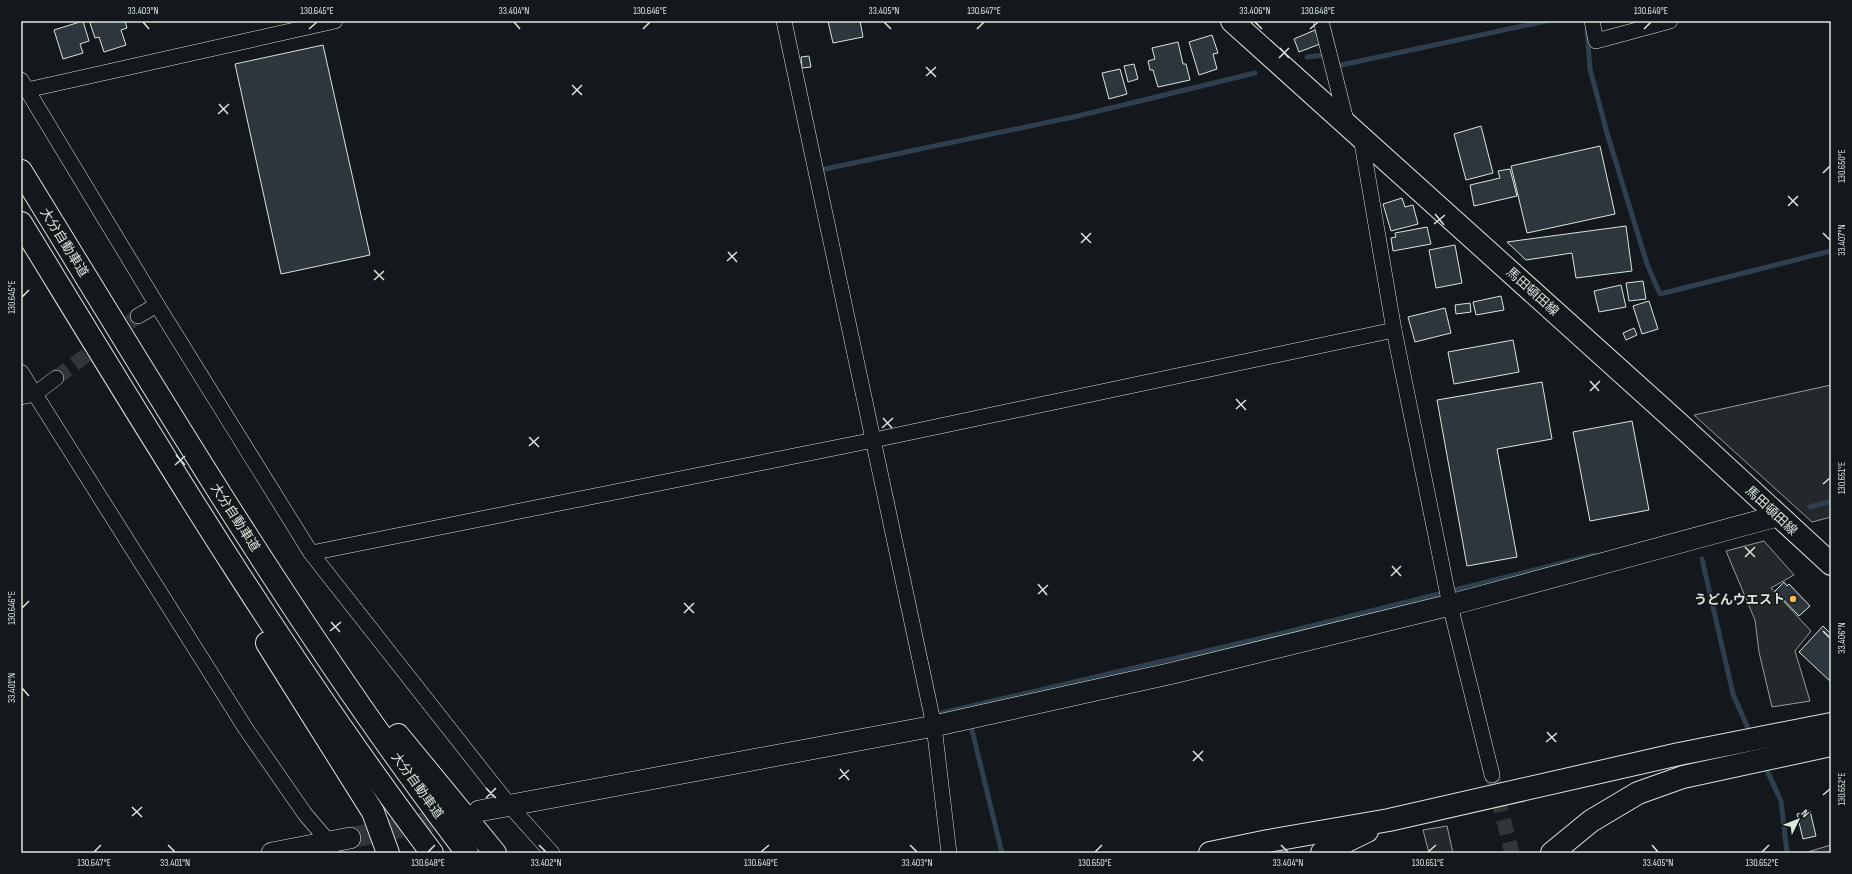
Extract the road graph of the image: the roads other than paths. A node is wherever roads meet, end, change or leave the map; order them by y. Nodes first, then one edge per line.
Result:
1 (335, 21) edge
2 (784, 21) edge
3 (1232, 21) edge
4 (1321, 21) edge
5 (1592, 21) edge
6 (1670, 21) edge
7 (24, 85) edge
8 (1354, 130) junction
9 (21, 171) edge
10 (21, 223) edge
11 (157, 305) junction
12 (138, 316) tunnel mouth
13 (1394, 330) junction
14 (21, 372) edge
15 (56, 378) tunnel mouth
16 (28, 396) edge
17 (134, 409) junction
18 (874, 440) junction
19 (1778, 516) junction
20 (311, 553) junction
21 (1831, 564) edge
22 (280, 585) junction
23 (1450, 605) junction
24 (1831, 724) edge
25 (934, 726) junction
26 (1831, 745) edge
27 (1492, 775) tunnel mouth
28 (510, 806) junction
29 (479, 811) tunnel mouth
30 (1389, 820) junction
31 (350, 838) tunnel mouth
32 (330, 847) edge
33 (272, 853) edge
34 (388, 853) edge
35 (432, 853) edge
36 (467, 853) edge
37 (494, 853) edge
38 (552, 853) edge
39 (949, 853) edge
40 (1210, 853) edge
41 (1322, 853) edge
42 (1552, 853) edge

1 - 7 street
2 - 18 street
3 - 8 main road, 馬田頓田線
4 - 8 street
5 - 6 street
7 - 11 street
8 - 13 street
8 - 19 main road, 馬田頓田線
9 - 22 main road, 大分自動車道
10 - 17 main road
11 - 12 street
11 - 20 street
13 - 18 street
13 - 23 street
14 - 16 street
15 - 16 street
16 - 32 street
17 - 34 main road
17 - 35 main road
18 - 20 street
18 - 25 street
19 - 21 main road, 馬田頓田線
19 - 23 street
20 - 28 street
22 - 36 main road, 大分自動車道
22 - 37 main road
23 - 25 street
23 - 27 street
24 - 30 main road
25 - 28 street
25 - 39 street
26 - 42 main road
28 - 29 street
28 - 38 street
30 - 40 main road
30 - 41 main road
31 - 32 street
32 - 33 street

